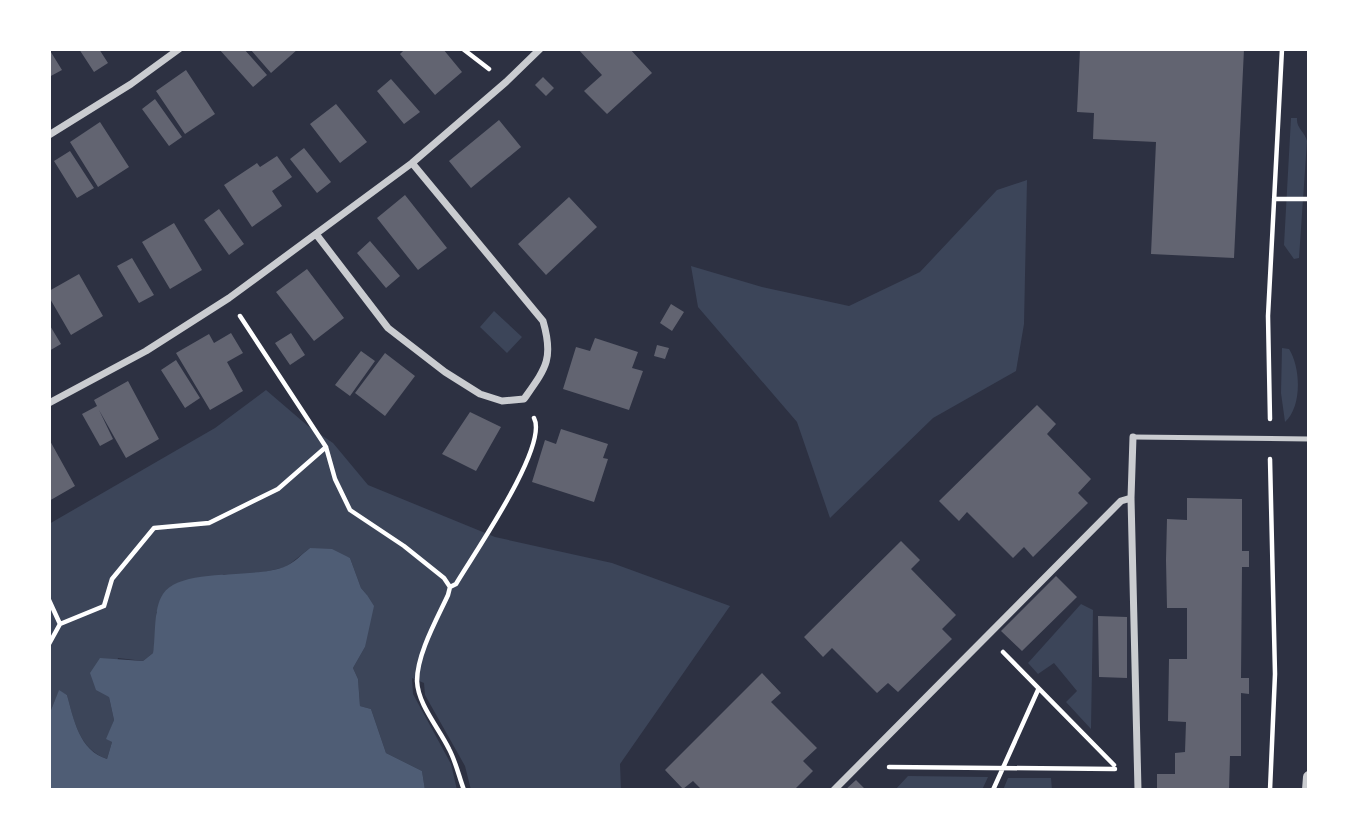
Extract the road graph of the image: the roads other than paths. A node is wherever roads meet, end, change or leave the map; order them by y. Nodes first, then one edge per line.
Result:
1 (179, 49) edge
2 (540, 49) edge
3 (49, 135) edge
4 (412, 163) junction
5 (316, 234) junction
6 (49, 403) edge
7 (1133, 438) joint
8 (1309, 439) edge
9 (1132, 498) junction
10 (1309, 777) edge
11 (834, 790) edge
12 (1138, 790) edge
13 (1308, 790) edge

1 - 3 street
2 - 4 street
4 - 5 street
4 - 5 street
5 - 6 street
7 - 8 lane
7 - 9 street
9 - 11 street
9 - 12 street
10 - 13 street

